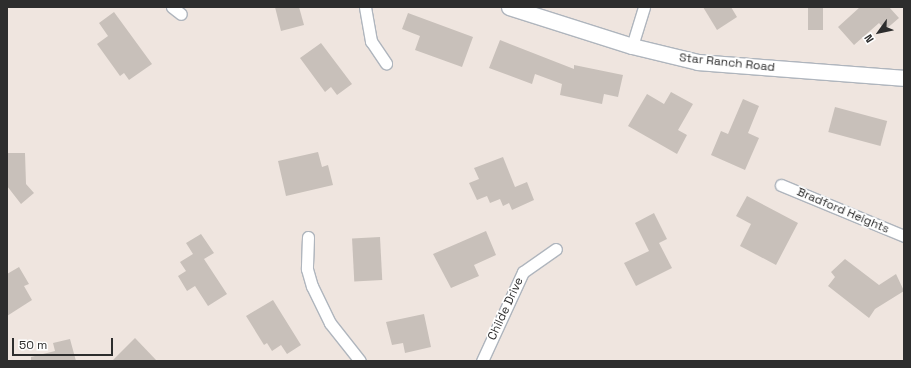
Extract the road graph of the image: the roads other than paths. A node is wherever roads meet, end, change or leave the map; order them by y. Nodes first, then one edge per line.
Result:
1 (172, 7) edge
2 (365, 7) edge
3 (510, 7) edge
4 (644, 7) edge
5 (181, 14) dead end
6 (632, 46) junction
7 (386, 63) dead end
8 (904, 78) edge
9 (781, 185) dead end
10 (904, 236) edge
11 (308, 237) dead end
12 (556, 249) dead end
13 (360, 361) edge
14 (482, 361) edge

1 - 5 street
2 - 7 street
3 - 6 street, Star Ranch Road
4 - 6 street
6 - 8 street, Star Ranch Road
9 - 10 street, Bradford Heights
11 - 13 street
12 - 14 street, Childe Drive

